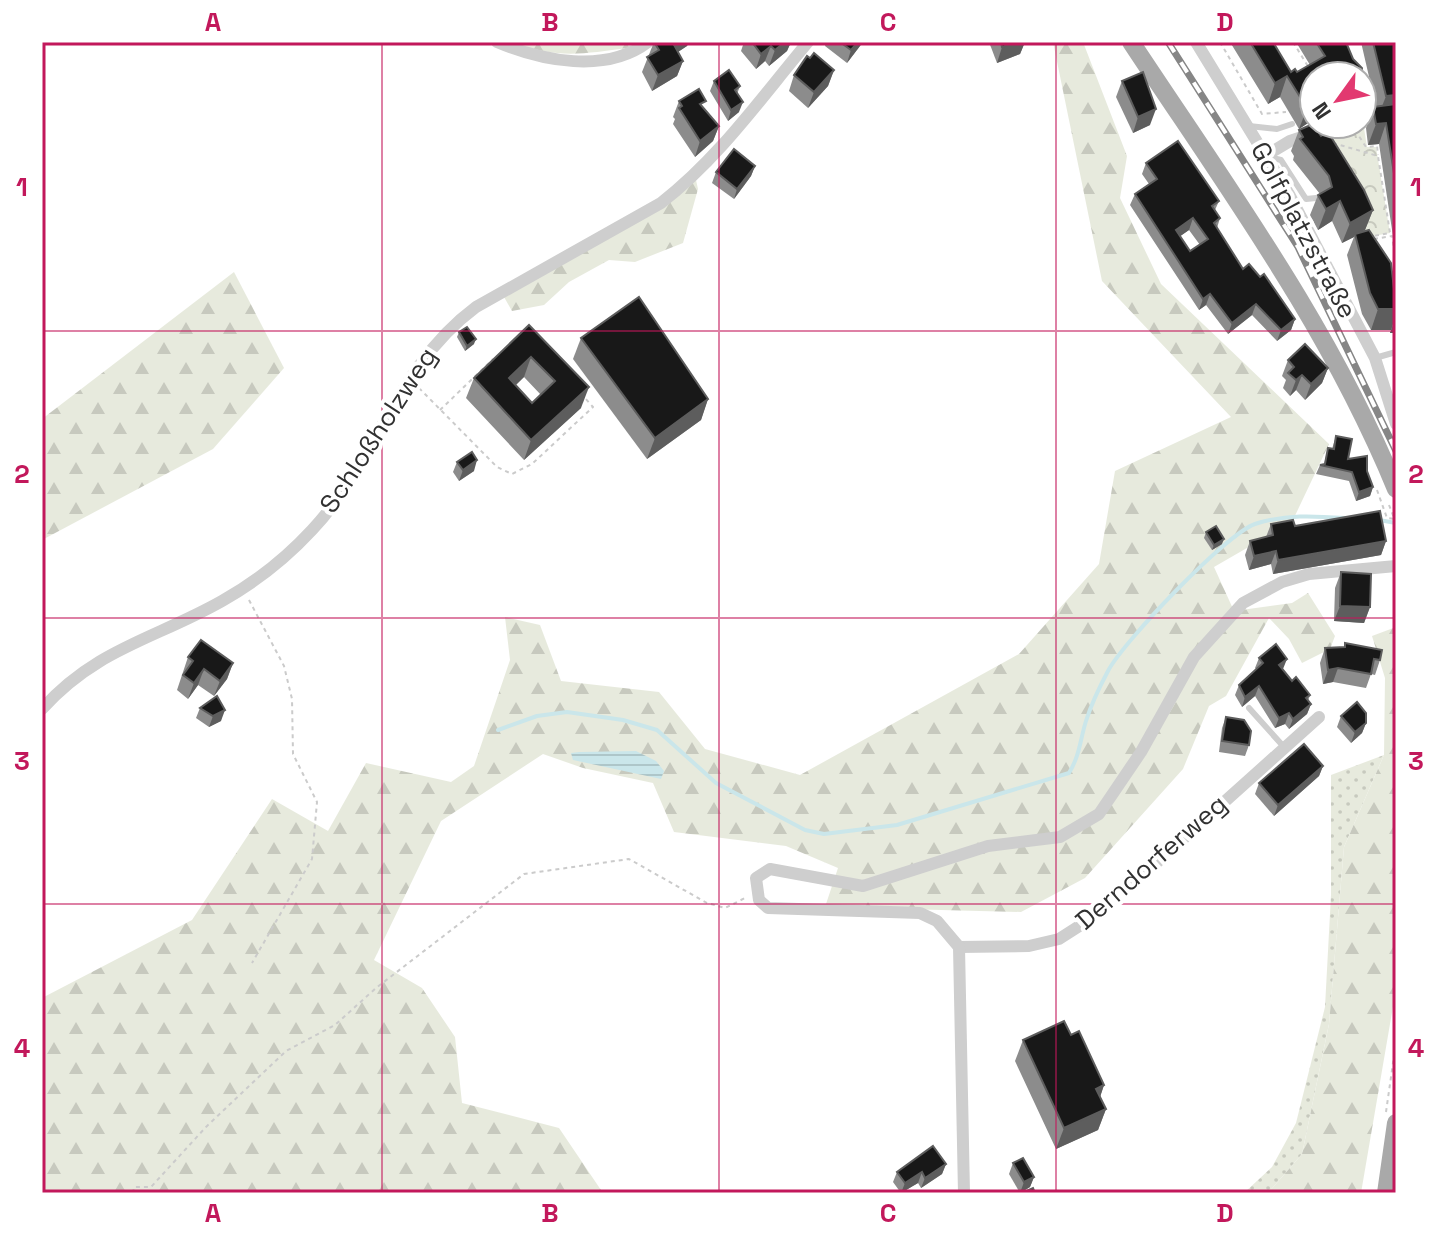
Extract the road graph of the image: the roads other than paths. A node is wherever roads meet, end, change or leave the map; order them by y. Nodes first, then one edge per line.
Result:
1 (497, 42) edge
2 (648, 42) edge
3 (808, 42) edge
4 (1131, 42) edge
5 (1196, 42) edge
6 (1292, 124) dead end
7 (1247, 126) junction
8 (1298, 138) edge
9 (1265, 156) junction
10 (1316, 198) edge
11 (1396, 352) edge
12 (1375, 358) junction
13 (1396, 424) edge
14 (1392, 497) edge
15 (1396, 566) edge
16 (1249, 708) dead end
17 (42, 709) edge
18 (1319, 717) dead end
19 (1284, 747) junction
20 (959, 947) junction
21 (1396, 1123) edge
22 (964, 1193) edge
23 (1386, 1193) edge

1 - 2 street
3 - 17 street, Schloßholzweg
4 - 14 main road
5 - 7 street, Golfplatzstraße
6 - 7 lane
7 - 9 street, Golfplatzstraße
8 - 9 street
9 - 10 lane
9 - 12 street, Golfplatzstraße
11 - 12 lane
12 - 13 street, Golfplatzstraße
15 - 20 street
16 - 19 lane
18 - 19 street, Derndorferweg
19 - 20 street, Derndorferweg
20 - 22 street
21 - 23 main road

